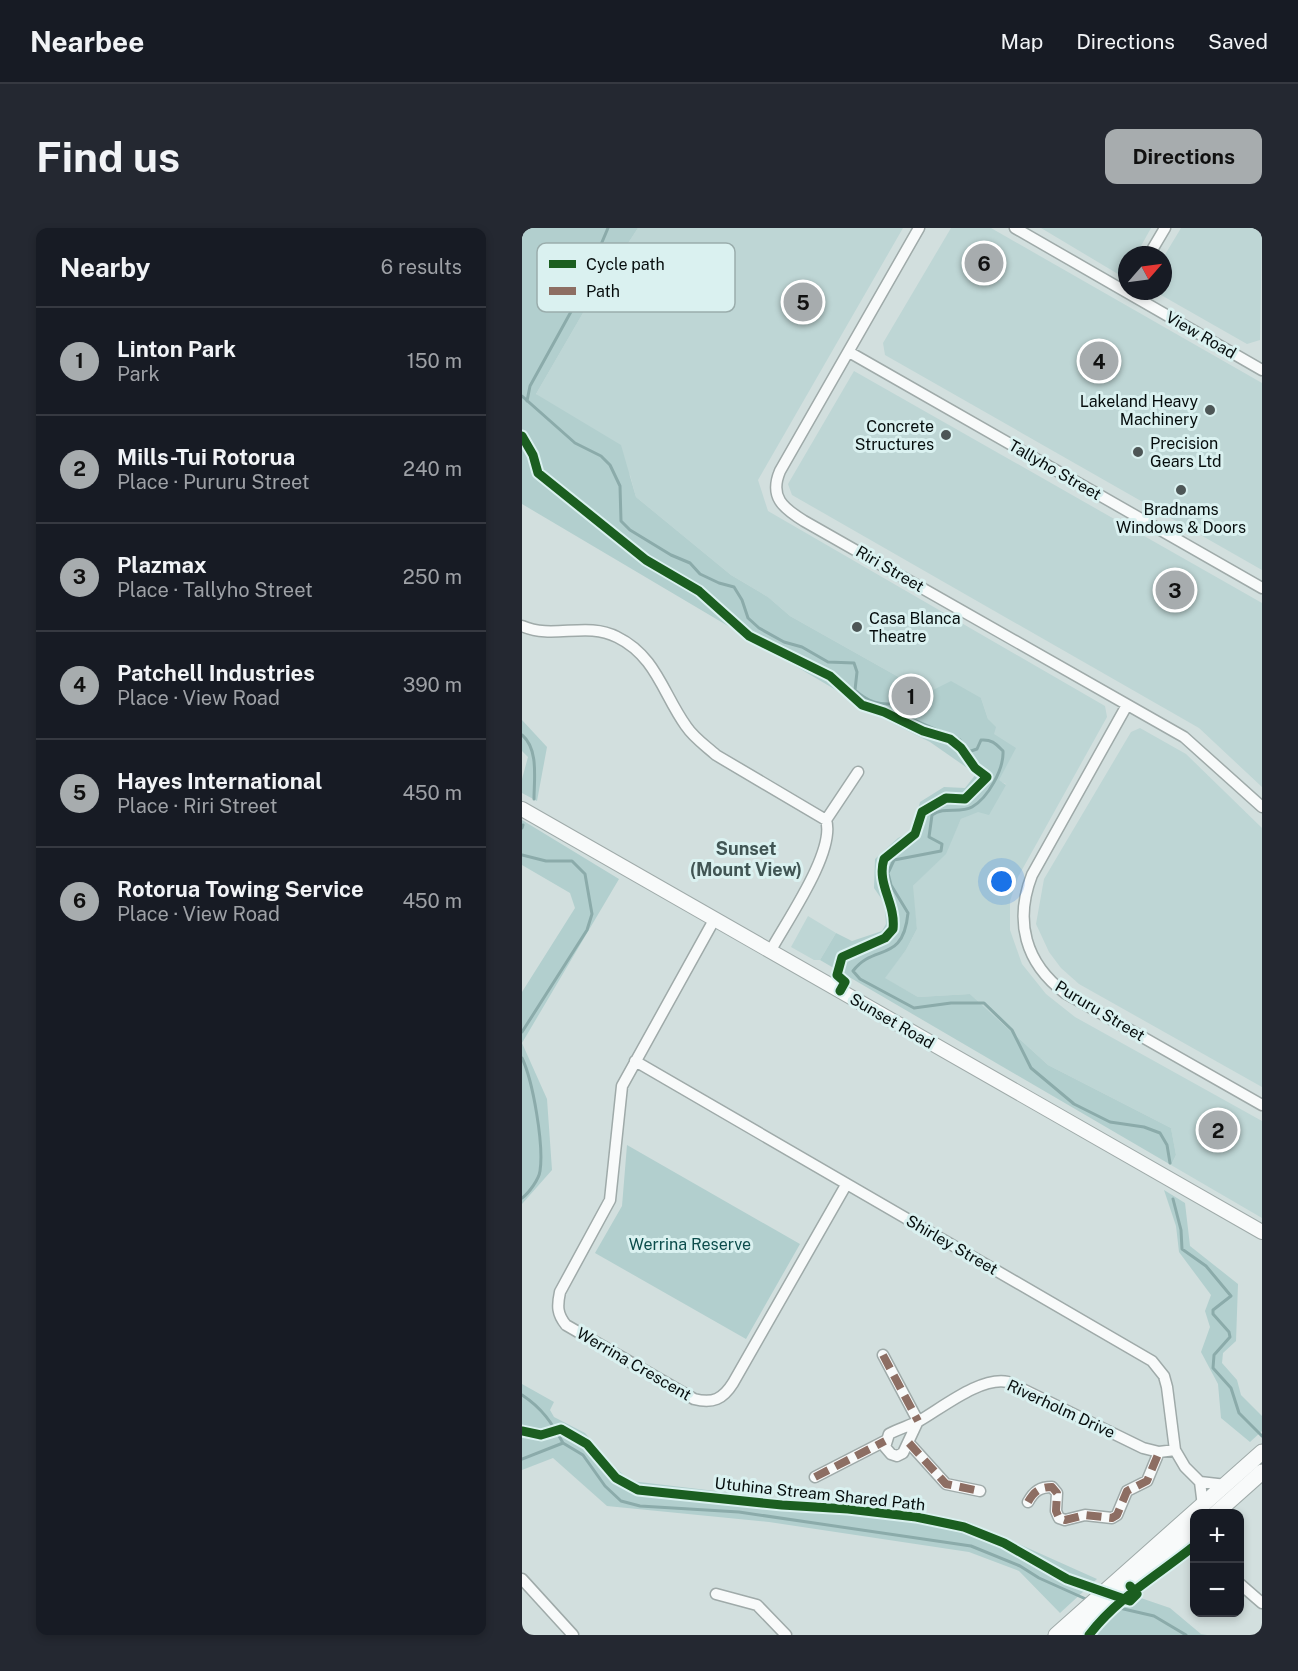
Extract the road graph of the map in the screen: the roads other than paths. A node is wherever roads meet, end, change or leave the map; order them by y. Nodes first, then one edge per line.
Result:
1 (919, 228) edge
2 (1015, 228) edge
3 (1165, 228) edge
4 (1154, 246) edge
5 (1118, 286) edge
6 (1142, 300) edge
7 (849, 352) junction
8 (1260, 365) edge
9 (1262, 588) edge
10 (522, 627) edge
11 (1127, 705) junction
12 (858, 772) dead end
13 (1262, 807) edge
14 (522, 809) edge
15 (826, 820) junction
16 (714, 920) junction
17 (771, 950) junction
18 (635, 1061) junction
19 (1262, 1105) edge
20 (846, 1185) junction
21 (1262, 1232) edge
22 (883, 1355) dead end
23 (918, 1421) junction
24 (885, 1441) junction
25 (909, 1443) junction
26 (1175, 1450) junction
27 (1159, 1452) junction
28 (1262, 1452) edge
29 (1262, 1472) edge
30 (815, 1477) dead end
31 (1200, 1482) junction
32 (1226, 1485) junction
33 (980, 1491) dead end
34 (1028, 1502) dead end
35 (1209, 1509) edge
36 (1210, 1509) edge
37 (1210, 1509) edge
38 (1189, 1535) edge
39 (522, 1579) edge
40 (1244, 1588) edge
41 (716, 1593) dead end
42 (1262, 1603) edge
43 (1093, 1610) junction
44 (573, 1635) edge
45 (786, 1635) edge
46 (1056, 1635) edge
47 (1074, 1635) edge

1 - 7 street, Riri Street
2 - 5 street, View Road
3 - 4 street
6 - 8 street, View Road
7 - 9 street, Tallyho Street
7 - 11 street, Riri Street
10 - 15 street
11 - 13 street, Riri Street
11 - 19 street, Pururu Street
12 - 15 street
14 - 16 main road, Sunset Road
15 - 17 street
16 - 17 main road, Sunset Road
16 - 18 street, Werrina Crescent
17 - 21 main road, Sunset Road
18 - 20 street, Shirley Street
18 - 20 street, Werrina Crescent
20 - 26 street, Shirley Street
22 - 23 street
23 - 24 street, Riverholm Drive
23 - 25 street
23 - 27 street, Riverholm Drive
24 - 25 street
24 - 30 street, Riverholm Drive
25 - 33 street
26 - 27 street, Riverholm Drive
26 - 31 street, Shirley Street
27 - 34 street
28 - 32 highway
29 - 37 highway
31 - 32 street
31 - 35 street
32 - 36 highway
38 - 43 highway
39 - 44 street
40 - 42 street
41 - 45 street
43 - 46 highway
43 - 47 highway

